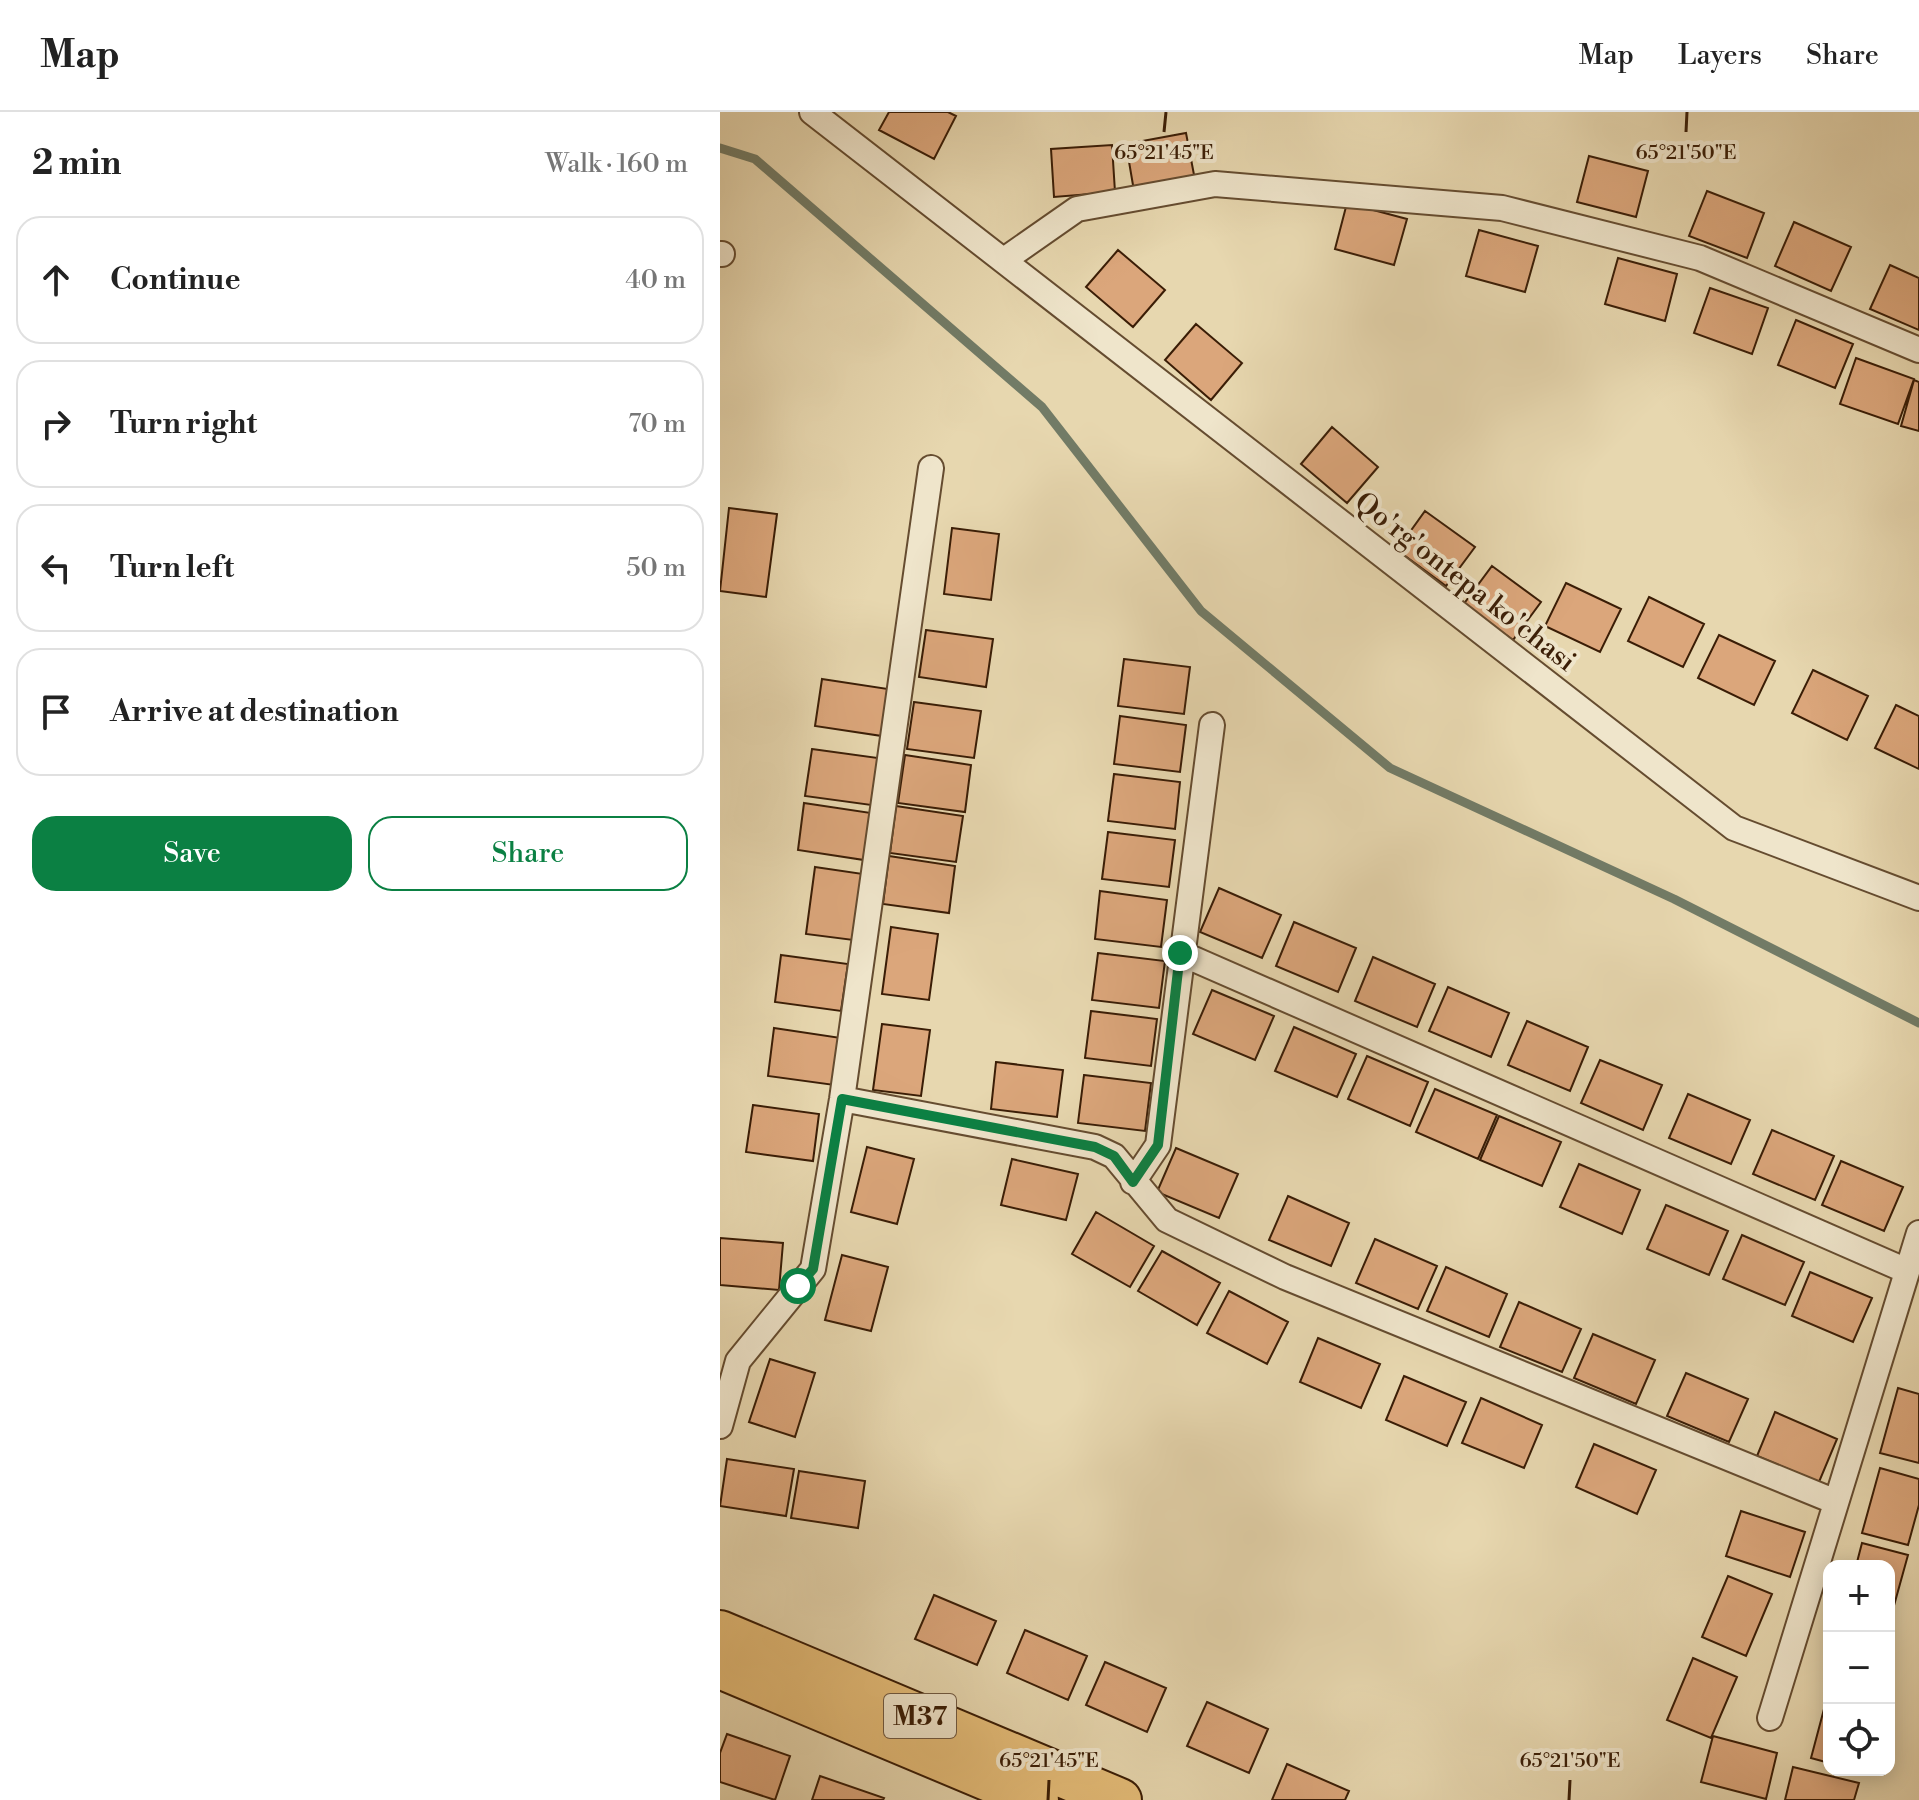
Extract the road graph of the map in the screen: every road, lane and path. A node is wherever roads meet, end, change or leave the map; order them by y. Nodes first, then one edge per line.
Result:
1 (812, 112) edge
2 (1004, 260) junction
3 (1919, 350) edge
4 (931, 468) dead end
5 (1212, 725) dead end
6 (1919, 898) edge
7 (1180, 953) junction
8 (842, 1099) junction
9 (1133, 1182) junction
10 (1919, 1233) edge
11 (1907, 1271) junction
12 (720, 1426) edge
13 (1836, 1502) junction
14 (720, 1632) edge
15 (720, 1667) edge
16 (1770, 1718) dead end
17 (1037, 1800) edge
18 (1120, 1800) edge

1 - 2 street, Qo'rg'ontepa ko'chasi
2 - 3 street
2 - 6 street, Qo'rg'ontepa ko'chasi
4 - 8 street
5 - 7 street
7 - 9 street
7 - 11 street
8 - 9 street
8 - 12 street
9 - 13 street
10 - 11 street
11 - 13 street
13 - 16 street
14 - 18 highway, M37
15 - 17 highway, M37

